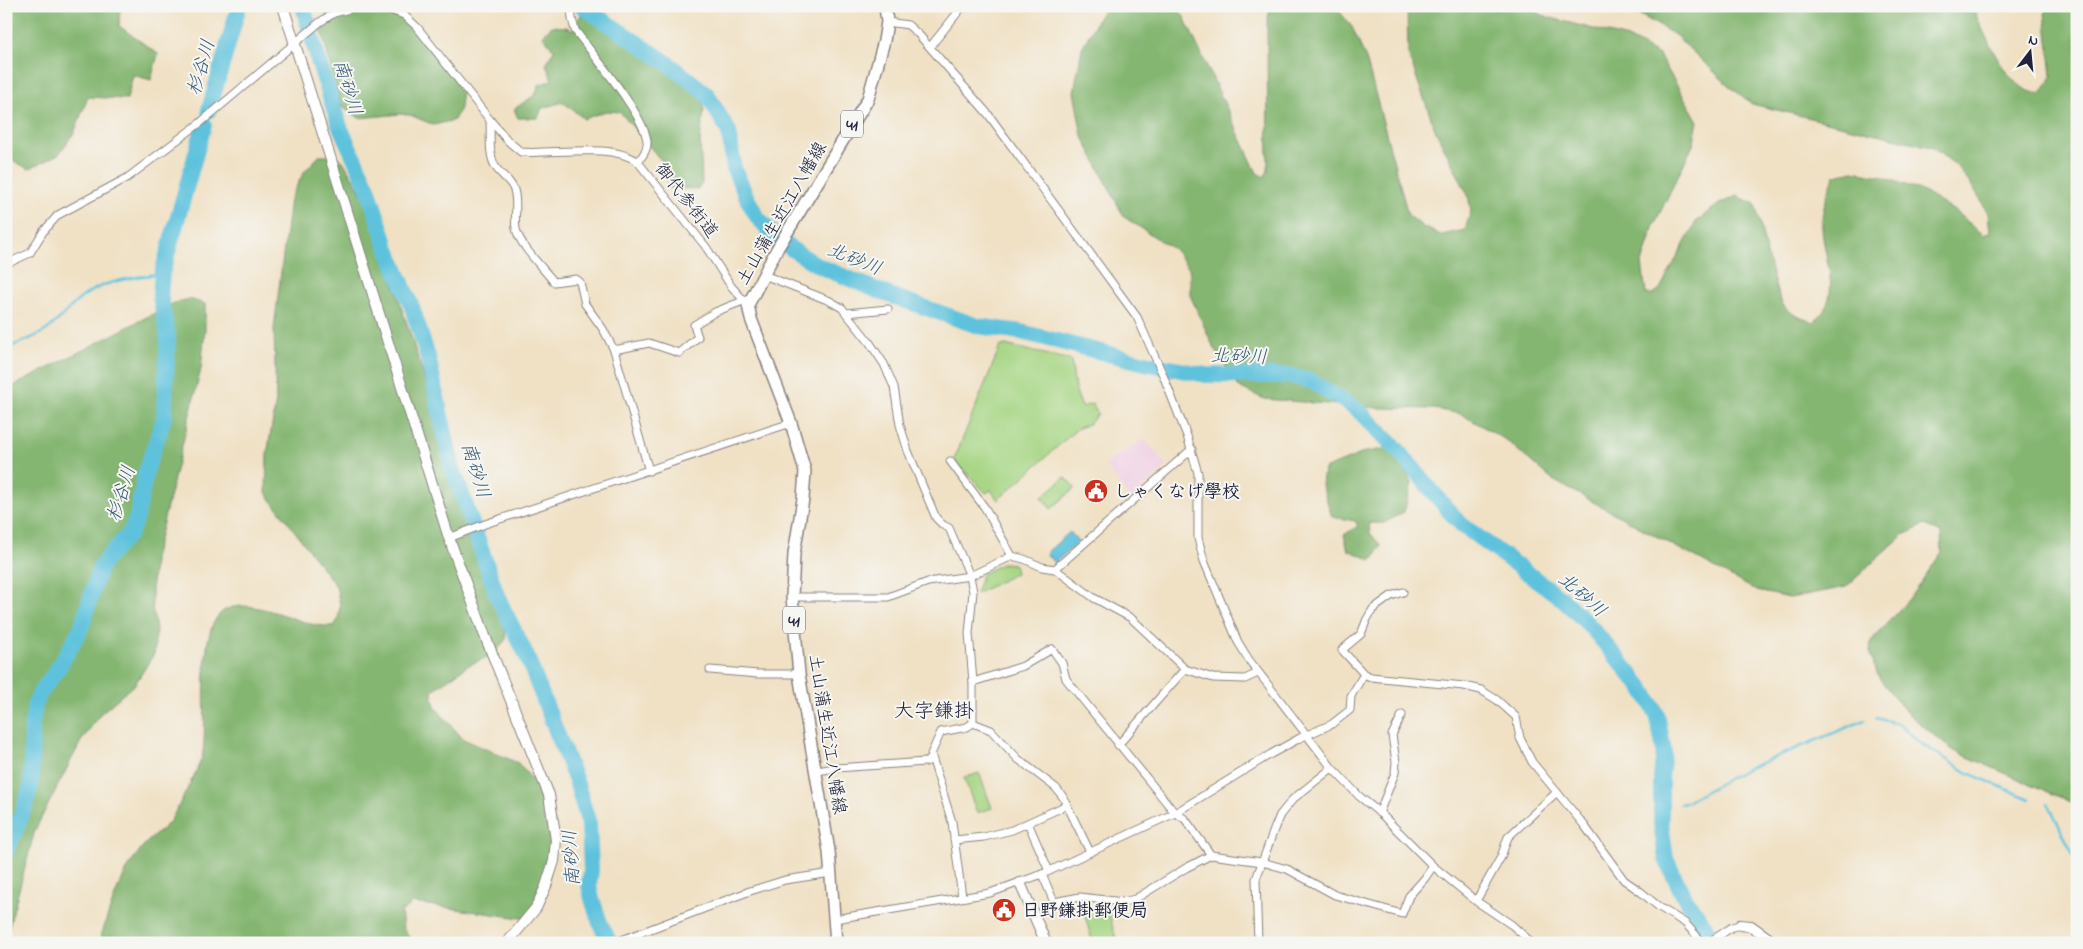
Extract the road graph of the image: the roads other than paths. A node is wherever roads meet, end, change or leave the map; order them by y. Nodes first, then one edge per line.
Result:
1 (283, 6) edge
2 (360, 6) edge
3 (380, 6) edge
4 (885, 6) edge
5 (963, 6) edge
6 (571, 8) edge
7 (886, 22) junction
8 (298, 40) junction
9 (930, 47) junction
10 (490, 120) junction
11 (638, 162) junction
12 (6, 264) edge
13 (764, 275) junction
14 (746, 303) junction
15 (888, 309) dead end
16 (846, 313) junction
17 (614, 350) junction
18 (791, 424) junction
19 (1192, 450) junction
20 (950, 461) dead end
21 (650, 471) junction
22 (449, 538) junction
23 (1012, 556) junction
24 (1055, 569) junction
25 (970, 576) junction
26 (1403, 592) dead end
27 (792, 597) junction
28 (1184, 669) junction
29 (710, 670) dead end
30 (1258, 673) junction
31 (799, 674) junction
32 (1364, 674) junction
33 (973, 682) junction
34 (1402, 715) dead end
35 (973, 723) junction
36 (1308, 736) junction
37 (1118, 745) junction
38 (932, 759) junction
39 (1332, 768) junction
40 (816, 771) junction
41 (1557, 792) junction
42 (1067, 805) junction
43 (1176, 813) junction
44 (1379, 813) junction
45 (1028, 823) junction
46 (954, 840) junction
47 (1090, 852) junction
48 (1212, 855) junction
49 (1262, 862) junction
50 (1433, 866) junction
51 (1049, 871) junction
52 (830, 873) junction
53 (1042, 874) junction
54 (1020, 883) junction
55 (962, 897) junction
56 (1476, 901) junction
57 (836, 919) junction
58 (1740, 925) joint
59 (620, 941) edge
60 (507, 943) edge
61 (836, 943) edge
62 (1046, 943) edge
63 (1258, 943) edge
64 (1532, 943) edge
65 (1703, 943) edge
66 (1708, 943) edge
67 (1775, 943) edge

1 - 8 street
2 - 8 street
3 - 10 street
4 - 7 main road, 土山蒲生近江八幡線 / 41
5 - 9 street
6 - 11 street, 御代参街道
7 - 9 street
7 - 13 main road, 土山蒲生近江八幡線 / 41
8 - 12 street
8 - 22 street
9 - 19 street
10 - 11 street
10 - 17 street
11 - 14 street, 御代参街道
13 - 14 main road, 土山蒲生近江八幡線 / 41
13 - 16 street
14 - 17 street
14 - 18 main road, 土山蒲生近江八幡線 / 41
15 - 16 street
16 - 25 street
17 - 21 street
18 - 21 street
18 - 27 main road, 土山蒲生近江八幡線 / 41
19 - 24 street
19 - 30 street
20 - 23 street
21 - 22 street
22 - 60 street
23 - 24 street
23 - 25 street
24 - 28 street
25 - 27 street
25 - 33 street
26 - 32 street
27 - 31 main road, 土山蒲生近江八幡線 / 41
28 - 30 street
28 - 37 street
29 - 31 street
30 - 36 street
31 - 40 main road, 土山蒲生近江八幡線 / 41
32 - 36 street
32 - 41 street
33 - 35 street
33 - 37 street
34 - 44 street
35 - 38 street
35 - 42 street
36 - 39 street
36 - 43 street
37 - 43 street
38 - 40 street
38 - 46 street
39 - 44 street
39 - 49 street
40 - 52 main road, 土山蒲生近江八幡線 / 41
41 - 56 street
41 - 65 street
42 - 45 street
42 - 47 street
43 - 47 street
43 - 48 street
44 - 50 street
45 - 46 street
45 - 51 street
46 - 55 street
47 - 51 street
48 - 49 street
48 - 53 street
49 - 50 street
49 - 63 street
50 - 56 street
51 - 53 street
52 - 57 main road, 土山蒲生近江八幡線 / 41
52 - 59 street
53 - 54 street
54 - 55 street
54 - 62 street
55 - 57 street
56 - 64 street
57 - 61 main road, 土山蒲生近江八幡線 / 41
58 - 66 street
58 - 67 street

